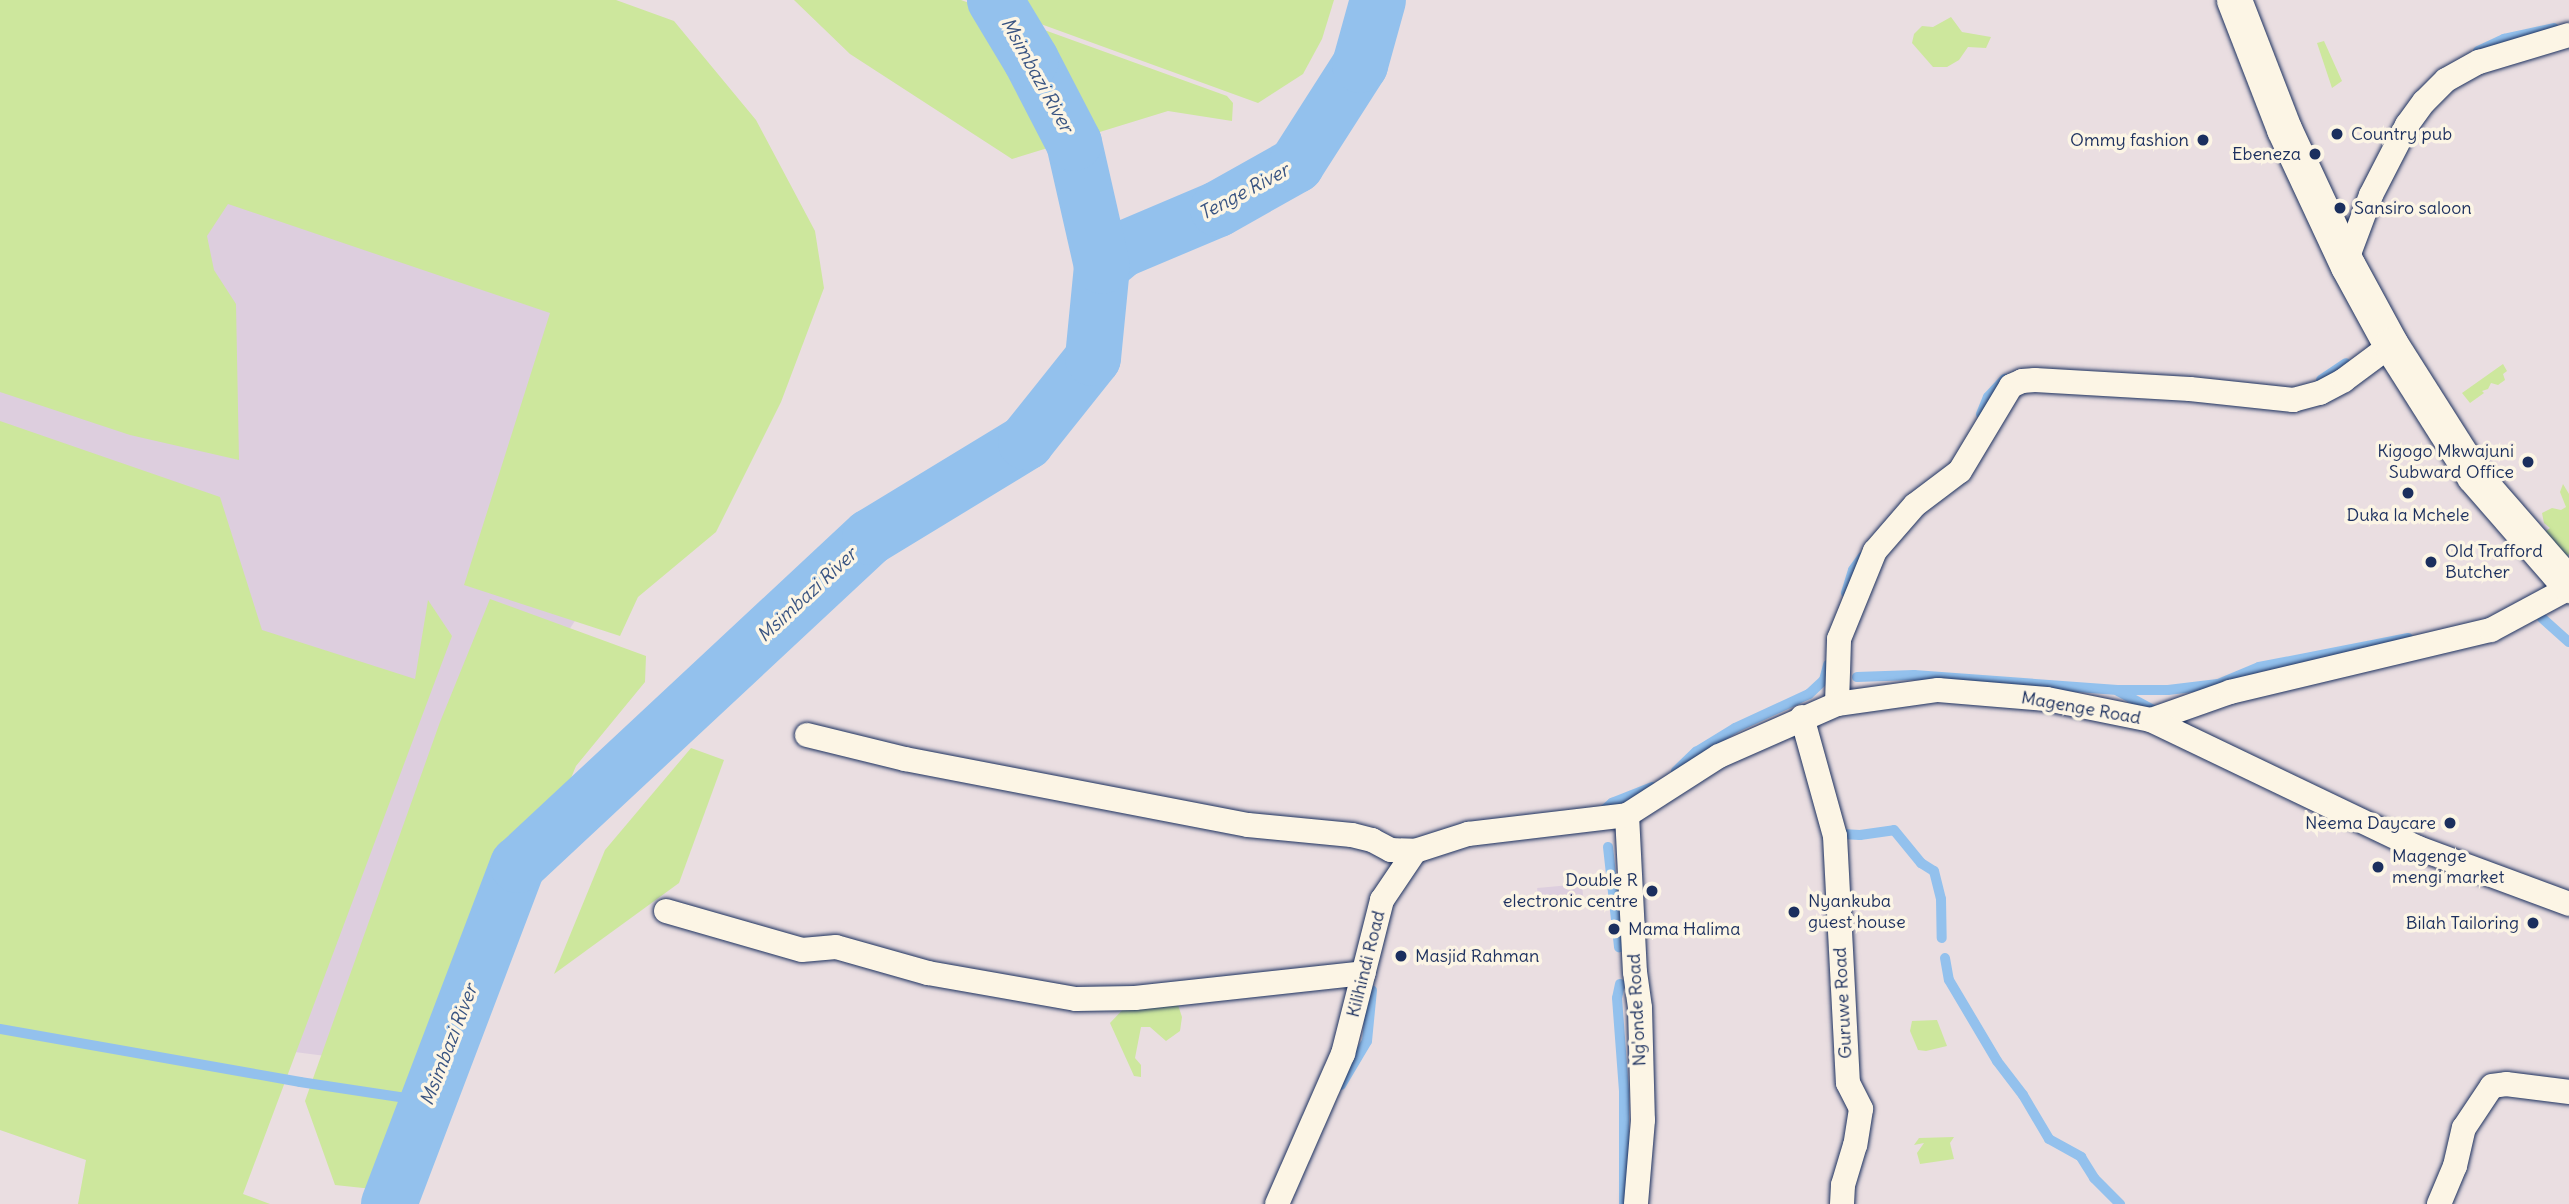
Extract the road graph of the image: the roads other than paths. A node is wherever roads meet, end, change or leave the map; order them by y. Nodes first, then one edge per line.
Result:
1 (2234, 0) edge
2 (2569, 35) edge
3 (2348, 266) junction
4 (2391, 345) junction
5 (2569, 587) edge
6 (1837, 704) junction
7 (1802, 717) junction
8 (2151, 720) junction
9 (807, 735) dead end
10 (1627, 815) junction
11 (1415, 851) junction
12 (2569, 904) edge
13 (666, 911) dead end
14 (1364, 973) junction
15 (2569, 1093) edge
16 (1278, 1204) edge
17 (1636, 1204) edge
18 (1842, 1204) edge
19 (2439, 1204) edge

1 - 3 street
2 - 3 street
3 - 4 street
4 - 5 street
4 - 6 street
5 - 8 street
6 - 7 street, Magenge Road
6 - 8 street, Magenge Road
7 - 10 street, Magenge Road
7 - 18 street, Guruwe Road
8 - 12 street, Magenge Road
9 - 11 street
10 - 11 street
10 - 17 street, Ng'onde Road
11 - 14 street, Kilihindi Road
13 - 14 street
14 - 16 street, Kilihindi Road
15 - 19 street

